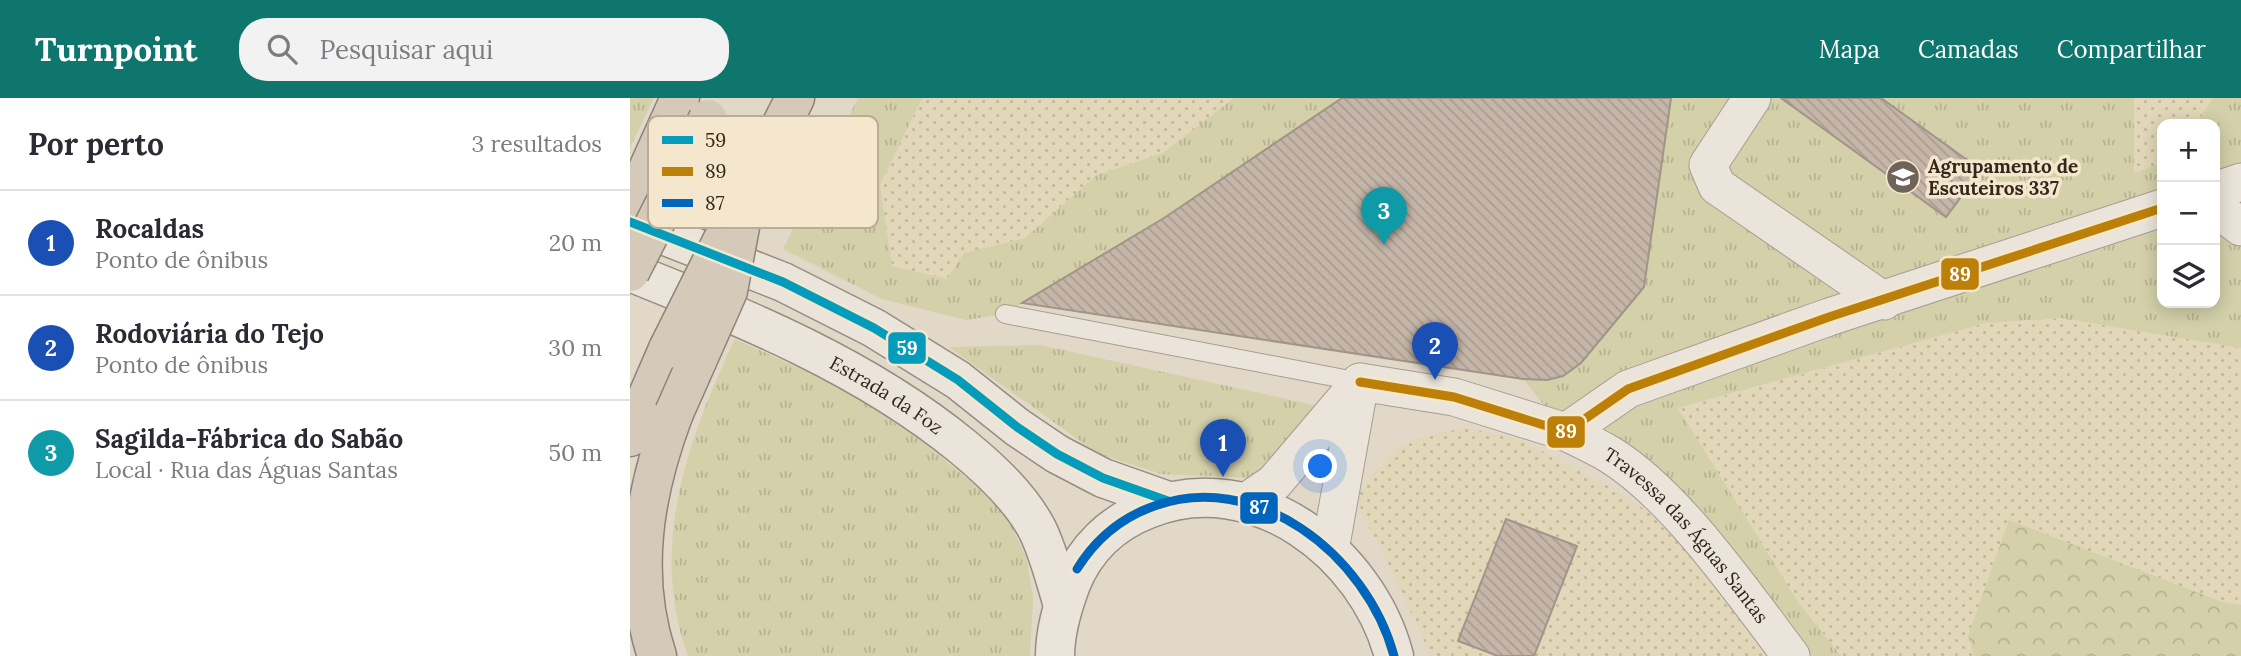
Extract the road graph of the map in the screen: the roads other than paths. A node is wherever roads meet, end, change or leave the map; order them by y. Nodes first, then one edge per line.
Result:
1 (1752, 98) edge
2 (648, 181) edge
3 (2241, 182) edge
4 (2220, 189) edge
5 (630, 209) edge
6 (2157, 210) edge
7 (2220, 211) edge
8 (630, 222) edge
9 (648, 226) edge
10 (2241, 227) edge
11 (729, 228) edge
12 (740, 228) edge
13 (630, 272) edge
14 (1884, 301) junction
15 (1005, 314) dead end
16 (1360, 382) junction
17 (1566, 432) junction
18 (630, 437) edge
19 (1168, 500) junction
20 (1246, 502) junction
21 (1330, 550) junction
22 (1063, 605) junction
23 (657, 656) edge
24 (1055, 656) edge
25 (1394, 656) edge
26 (1791, 656) edge

1 - 14 street
2 - 5 highway
3 - 4 street
6 - 14 street
7 - 10 street
8 - 19 main road
9 - 13 highway, bridge
11 - 18 highway, bridge
12 - 23 highway, bridge
13 - 22 main road, Estrada da Foz
14 - 17 street
15 - 16 lane
16 - 17 street, Travessa das Águas Santas
16 - 20 street
16 - 21 street
17 - 26 street, Travessa das Águas Santas
19 - 20 main road
19 - 22 main road
20 - 21 main road
21 - 25 main road
22 - 24 main road

